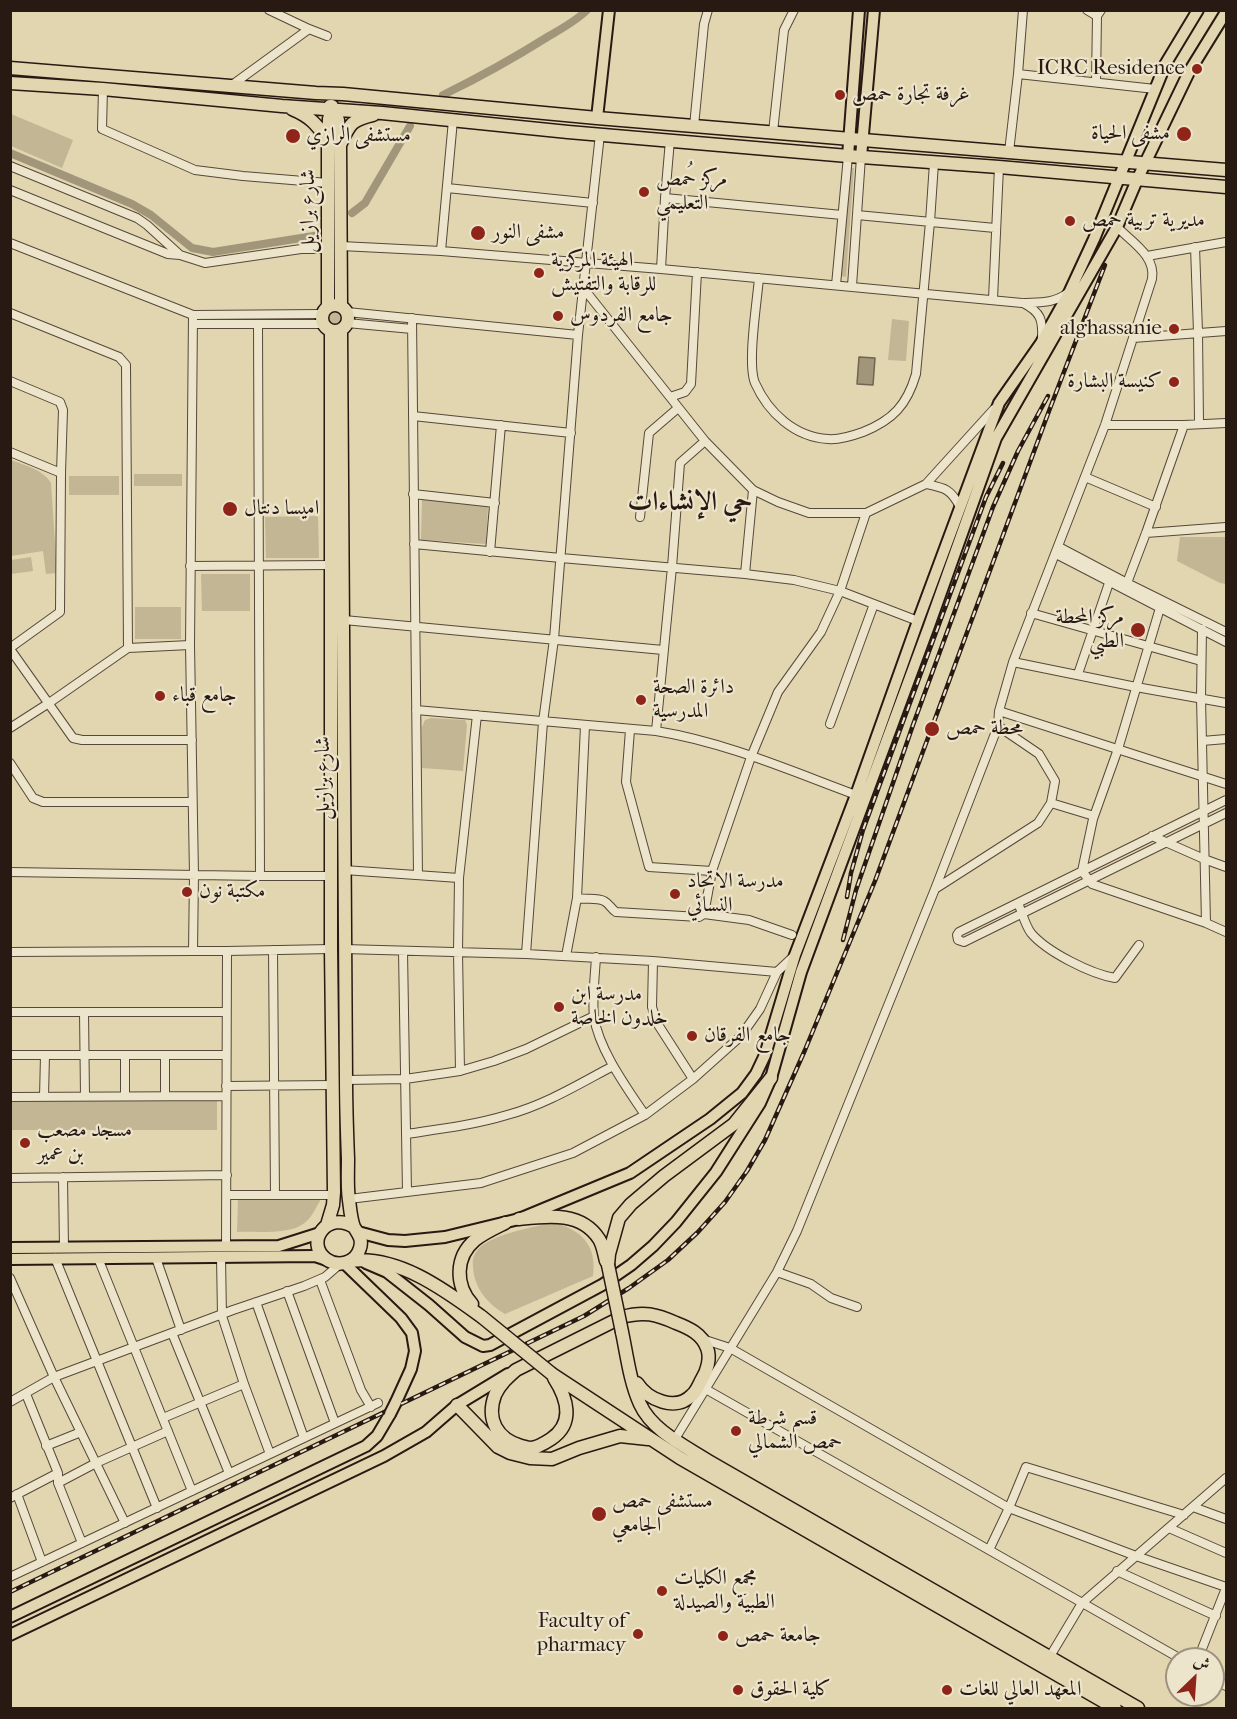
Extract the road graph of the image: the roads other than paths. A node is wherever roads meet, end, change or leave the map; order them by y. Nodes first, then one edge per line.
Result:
1 (269, 10) edge
2 (609, 10) edge
3 (708, 10) edge
4 (794, 10) edge
5 (859, 10) edge
6 (874, 10) edge
7 (1023, 10) edge
8 (1087, 10) edge
9 (1198, 10) edge
10 (1227, 12) edge
11 (1099, 13) edge
12 (309, 29) junction
13 (327, 36) dead end
14 (10, 68) edge
15 (1018, 74) junction
16 (1096, 82) junction
17 (10, 83) edge
18 (231, 86) junction
19 (103, 89) junction
20 (1155, 89) junction
21 (316, 93) junction
22 (343, 94) junction
23 (282, 106) junction
24 (331, 109) junction
25 (382, 113) junction
26 (597, 118) junction
27 (453, 120) junction
28 (694, 126) junction
29 (773, 132) junction
30 (600, 134) junction
31 (670, 140) junction
32 (849, 140) junction
33 (862, 141) junction
34 (334, 142) junction
35 (1009, 152) junction
36 (848, 156) junction
37 (861, 157) junction
38 (1125, 160) junction
39 (934, 163) junction
40 (1147, 163) junction
41 (10, 166) edge
42 (999, 167) junction
43 (1227, 170) edge
44 (1119, 177) junction
45 (1137, 180) junction
46 (328, 183) junction
47 (1227, 187) edge
48 (447, 188) junction
49 (10, 190) edge
50 (665, 198) junction
51 (593, 203) junction
52 (842, 215) junction
53 (857, 215) junction
54 (930, 222) junction
55 (1117, 227) junction
56 (995, 228) junction
57 (1227, 242) edge
58 (10, 243) edge
59 (335, 247) junction
60 (1195, 248) junction
61 (441, 251) junction
62 (180, 255) junction
63 (1148, 256) junction
64 (586, 263) junction
65 (661, 269) junction
66 (697, 272) junction
67 (759, 278) junction
68 (836, 285) junction
69 (852, 286) junction
70 (584, 289) junction
71 (924, 293) junction
72 (1069, 293) junction
73 (993, 299) junction
74 (1022, 303) junction
75 (10, 313) edge
76 (193, 315) junction
77 (335, 318) junction
78 (412, 318) junction
79 (193, 324) junction
80 (258, 324) junction
81 (412, 329) junction
82 (1227, 331) edge
83 (1198, 333) junction
84 (578, 335) junction
85 (1133, 338) junction
86 (1041, 344) junction
87 (10, 381) edge
88 (670, 397) junction
89 (999, 403) junction
90 (678, 408) junction
91 (413, 416) junction
92 (1198, 423) junction
93 (1227, 423) edge
94 (1106, 425) junction
95 (1184, 425) junction
96 (501, 426) junction
97 (572, 433) junction
98 (705, 441) junction
99 (10, 452) edge
100 (61, 474) junction
101 (1085, 477) junction
102 (926, 484) junction
103 (753, 489) junction
104 (413, 494) junction
105 (495, 503) junction
106 (960, 507) junction
107 (1156, 507) junction
108 (866, 513) junction
109 (640, 517) dead end
110 (1227, 526) edge
111 (1146, 533) junction
112 (414, 544) junction
113 (1057, 550) junction
114 (490, 552) junction
115 (561, 558) junction
116 (331, 565) junction
117 (190, 566) junction
118 (258, 566) junction
119 (672, 567) junction
120 (745, 574) junction
121 (1109, 583) junction
122 (1127, 583) junction
123 (840, 591) junction
124 (874, 604) junction
125 (1160, 608) junction
126 (1031, 614) junction
127 (344, 620) junction
128 (918, 621) junction
129 (415, 627) junction
130 (1224, 628) edge
131 (1202, 629) junction
132 (1093, 631) junction
133 (554, 639) junction
134 (1227, 642) edge
135 (190, 645) junction
136 (1147, 646) junction
137 (10, 648) edge
138 (128, 648) junction
139 (663, 650) junction
140 (1201, 661) junction
141 (1013, 662) junction
142 (1078, 674) junction
143 (1136, 687) junction
144 (1201, 698) junction
145 (50, 703) junction
146 (1227, 703) edge
147 (416, 710) junction
148 (999, 711) junction
149 (477, 715) junction
150 (543, 722) junction
151 (830, 724) dead end
152 (585, 726) junction
153 (998, 726) junction
154 (10, 728) edge
155 (630, 730) junction
156 (656, 731) junction
157 (1227, 739) edge
158 (192, 740) junction
159 (1202, 741) junction
160 (1118, 749) junction
161 (751, 757) junction
162 (10, 763) edge
163 (1203, 777) junction
164 (1227, 784) edge
165 (856, 795) junction
166 (1227, 800) edge
167 (192, 802) junction
168 (1051, 803) junction
169 (1204, 812) junction
170 (1227, 813) edge
171 (1094, 816) junction
172 (1204, 824) junction
173 (1152, 836) junction
174 (1167, 843) junction
175 (1204, 859) junction
176 (1227, 867) edge
177 (712, 871) junction
178 (1082, 871) junction
179 (10, 872) edge
180 (338, 873) junction
181 (194, 875) junction
182 (418, 875) junction
183 (260, 876) junction
184 (459, 878) junction
185 (1090, 881) junction
186 (935, 889) junction
187 (577, 898) junction
188 (1018, 903) junction
189 (1023, 914) junction
190 (704, 915) junction
191 (1206, 924) junction
192 (1227, 932) edge
193 (792, 935) dead end
194 (1139, 945) dead end
195 (338, 949) junction
196 (273, 950) junction
197 (193, 951) junction
198 (227, 951) junction
199 (402, 951) junction
200 (10, 952) edge
201 (458, 952) junction
202 (526, 954) junction
203 (795, 955) junction
204 (566, 956) junction
205 (596, 957) junction
206 (653, 961) junction
207 (777, 972) junction
208 (10, 1012) edge
209 (84, 1012) junction
210 (226, 1012) junction
211 (594, 1016) junction
212 (125, 1054) junction
213 (165, 1054) junction
214 (226, 1054) junction
215 (10, 1055) edge
216 (45, 1055) junction
217 (85, 1055) junction
218 (613, 1066) junction
219 (460, 1071) junction
220 (771, 1078) junction
221 (405, 1079) junction
222 (693, 1079) junction
223 (346, 1080) junction
224 (333, 1085) junction
225 (226, 1086) junction
226 (275, 1086) junction
227 (85, 1096) junction
228 (125, 1096) junction
229 (165, 1096) junction
230 (226, 1096) junction
231 (10, 1097) edge
232 (44, 1097) junction
233 (645, 1115) junction
234 (406, 1134) junction
235 (227, 1175) junction
236 (63, 1177) junction
237 (10, 1178) edge
238 (407, 1192) junction
239 (228, 1195) junction
240 (275, 1195) junction
241 (334, 1195) junction
242 (349, 1199) junction
243 (519, 1219) junction
244 (505, 1223) junction
245 (323, 1229) junction
246 (356, 1229) junction
247 (10, 1248) edge
248 (64, 1248) junction
249 (224, 1252) junction
250 (55, 1258) junction
251 (98, 1258) junction
252 (156, 1258) junction
253 (10, 1259) edge
254 (327, 1260) junction
255 (345, 1263) junction
256 (608, 1265) junction
257 (777, 1272) junction
258 (10, 1278) edge
259 (320, 1280) junction
260 (287, 1292) junction
261 (256, 1302) junction
262 (857, 1307) dead end
263 (222, 1316) junction
264 (482, 1317) junction
265 (181, 1330) junction
266 (172, 1333) junction
267 (702, 1339) junction
268 (134, 1348) junction
269 (730, 1348) junction
270 (96, 1360) junction
271 (516, 1370) junction
272 (552, 1374) junction
273 (631, 1375) junction
274 (54, 1377) junction
275 (244, 1384) junction
276 (702, 1387) junction
277 (26, 1394) junction
278 (10, 1402) edge
279 (201, 1403) junction
280 (457, 1405) junction
281 (163, 1418) junction
282 (335, 1424) junction
283 (168, 1431) junction
284 (81, 1432) junction
285 (304, 1438) junction
286 (651, 1439) junction
287 (675, 1439) junction
288 (46, 1446) junction
289 (132, 1447) junction
290 (270, 1454) junction
291 (96, 1463) junction
292 (58, 1473) junction
293 (229, 1473) junction
294 (1227, 1478) edge
295 (58, 1483) junction
296 (192, 1491) junction
297 (14, 1496) edge
298 (1193, 1507) junction
299 (157, 1508) junction
300 (1009, 1508) junction
301 (1184, 1515) junction
302 (1227, 1519) edge
303 (125, 1523) junction
304 (1169, 1528) junction
305 (82, 1543) junction
306 (988, 1550) junction
307 (1227, 1553) edge
308 (1136, 1556) junction
309 (42, 1562) junction
310 (1117, 1571) junction
311 (11, 1574) edge
312 (1227, 1588) edge
313 (1082, 1603) junction
314 (1216, 1616) junction
315 (10, 1617) edge
316 (10, 1635) edge
317 (1203, 1647) edge
318 (1165, 1650) edge
319 (1049, 1658) junction
320 (1115, 1708) edge
321 (1138, 1708) edge

1 - 12 street
2 - 26 main road
3 - 28 street
4 - 29 street
5 - 32 main road
6 - 33 main road
7 - 15 street
8 - 11 street
9 - 20 main road
10 - 40 main road
11 - 16 street
12 - 13 street
12 - 18 street
14 - 18 highway
15 - 16 street
15 - 35 street
16 - 20 street
17 - 19 highway
18 - 21 highway
19 - 23 highway
19 - 46 street
20 - 38 main road
21 - 22 highway
21 - 24 highway
22 - 24 highway
22 - 26 highway
23 - 24 highway
23 - 34 highway, شارع برازيل
24 - 25 highway
24 - 34 highway
25 - 27 highway
25 - 34 highway, شارع برازيل
26 - 28 highway
27 - 30 highway
27 - 48 street
28 - 29 highway
29 - 32 highway
30 - 31 highway
30 - 51 street
31 - 36 highway
31 - 50 street
32 - 33 highway
32 - 36 main road
33 - 35 highway
33 - 37 main road
34 - 46 highway, شارع برازيل
34 - 59 highway, شارع برازيل
35 - 38 highway
36 - 37 highway
36 - 52 street
37 - 39 highway
37 - 53 street
38 - 40 highway
38 - 44 main road
39 - 42 highway
39 - 54 street
40 - 43 highway
40 - 45 main road
41 - 62 street
42 - 44 highway
42 - 56 street
44 - 45 highway
44 - 72 main road
45 - 47 highway
45 - 55 main road
46 - 59 highway, شارع برازيل
48 - 51 street
48 - 61 street
49 - 62 street
50 - 52 street
50 - 65 street
51 - 64 street
52 - 68 street
53 - 54 street
53 - 69 street
54 - 56 street
54 - 71 street
55 - 63 street
55 - 220 main road
56 - 73 street
57 - 60 street
58 - 76 street
59 - 61 street
59 - 62 street
59 - 77 highway, شارع برازيل
60 - 63 street
60 - 83 street
61 - 64 street
63 - 85 street
64 - 65 street
64 - 70 street
65 - 66 street
66 - 67 street
66 - 88 street
67 - 68 street
67 - 71 street
68 - 69 street
69 - 71 street
70 - 84 street
70 - 88 street
71 - 73 street
72 - 74 street
72 - 86 main road
73 - 74 street
74 - 86 street
75 - 138 street
76 - 77 street
76 - 79 street
77 - 78 street
77 - 80 street
77 - 81 street
77 - 116 highway, شارع برازيل
77 - 127 highway, شارع برازيل
78 - 81 street
78 - 84 street
79 - 80 street
79 - 117 street
80 - 118 street
81 - 91 street
82 - 83 street
83 - 85 street
83 - 92 street
84 - 97 street
85 - 94 street
86 - 89 main road
87 - 100 street
88 - 90 street
89 - 102 street
89 - 106 main road
90 - 98 street
90 - 109 street
91 - 96 street
91 - 104 street
92 - 93 street
92 - 95 street
94 - 95 street
94 - 101 street
95 - 107 street
96 - 97 street
96 - 105 street
97 - 115 street
98 - 103 street
98 - 119 street
99 - 100 street
100 - 137 street
101 - 107 street
101 - 113 street
102 - 106 street
102 - 108 street
103 - 108 street
103 - 120 street
104 - 105 street
104 - 112 street
105 - 114 street
106 - 128 main road
107 - 111 street
108 - 123 street
110 - 111 street
111 - 122 street
112 - 114 street
112 - 129 street
113 - 121 street
113 - 122 street
113 - 126 street
114 - 115 street
115 - 119 street
115 - 133 street
116 - 118 street
116 - 180 highway, شارع برازيل
117 - 118 street
117 - 135 street
118 - 183 street
119 - 120 street
119 - 139 street
120 - 123 street
121 - 125 street
121 - 132 street
122 - 130 street
123 - 124 street
123 - 161 street
124 - 128 street
124 - 151 street
125 - 131 street
125 - 136 street
126 - 132 street
126 - 141 street
127 - 129 street
127 - 180 highway, شارع برازيل
128 - 165 main road
129 - 133 street
129 - 147 street
131 - 134 street
131 - 140 street
132 - 136 street
132 - 142 street
133 - 139 street
133 - 150 street
135 - 138 street
135 - 158 street
136 - 140 street
136 - 143 street
137 - 145 street
138 - 145 street
139 - 156 street
140 - 144 street
141 - 142 street
141 - 148 street
142 - 143 street
143 - 144 street
143 - 160 street
144 - 146 street
144 - 159 street
145 - 154 street
145 - 158 street
147 - 149 street
147 - 182 street
148 - 153 street
148 - 160 street
149 - 150 street
149 - 184 street
150 - 152 street
150 - 202 street
152 - 155 street
152 - 187 street
153 - 168 street
153 - 186 street
155 - 156 street
155 - 177 street
156 - 161 street
157 - 159 street
158 - 167 street
159 - 163 street
160 - 163 street
160 - 171 street
161 - 165 street
161 - 177 street
162 - 167 street
163 - 164 street
163 - 169 street
165 - 203 main road
166 - 169 street
167 - 181 street
168 - 171 street
168 - 186 street
169 - 172 street
169 - 173 street
170 - 172 street
171 - 178 street
172 - 174 street
172 - 175 street
173 - 174 street
173 - 178 street
174 - 175 street
174 - 185 street
175 - 176 street
175 - 191 street
177 - 190 street
178 - 185 street
178 - 188 street
179 - 181 street
180 - 182 street
180 - 183 street
180 - 195 highway, شارع برازيل
181 - 183 street
181 - 197 street
182 - 184 street
184 - 201 street
185 - 189 street
185 - 191 street
186 - 257 street
187 - 190 street
187 - 204 street
188 - 189 street
188 - 189 street
189 - 194 street
190 - 193 street
191 - 192 street
195 - 196 street
195 - 199 street
195 - 223 highway, شارع برازيل
195 - 224 highway, شارع برازيل
196 - 198 street
196 - 226 street
197 - 198 street
197 - 200 street
198 - 210 street
199 - 201 street
199 - 221 street
201 - 202 street
201 - 219 street
202 - 204 street
203 - 207 street
203 - 243 main road
204 - 205 street
205 - 206 street
205 - 211 street
206 - 207 street
206 - 222 street
207 - 222 street
208 - 209 street
209 - 210 street
209 - 217 street
210 - 214 street
211 - 218 street
211 - 219 street
212 - 213 street
212 - 217 street
212 - 228 street
213 - 214 street
213 - 229 street
214 - 225 street
215 - 216 street
216 - 217 street
216 - 232 street
217 - 227 street
218 - 233 street
218 - 234 street
219 - 221 street
220 - 255 main road
220 - 256 highway
221 - 223 street
221 - 234 street
222 - 233 street
223 - 242 highway, شارع برازيل
224 - 226 street
224 - 241 highway, شارع برازيل
225 - 226 street
225 - 230 street
226 - 240 street
227 - 228 street
227 - 232 street
228 - 229 street
229 - 230 street
230 - 235 street
231 - 232 street
233 - 238 street
234 - 238 street
235 - 236 street
235 - 239 street
236 - 237 street
236 - 248 street
238 - 242 street
239 - 240 street
239 - 249 street
240 - 241 street
241 - 245 highway, شارع برازيل
242 - 246 highway, شارع برازيل
243 - 244 main road
243 - 256 highway
244 - 246 main road
244 - 264 highway
245 - 246 highway
245 - 249 main road
245 - 254 highway
246 - 255 highway
247 - 248 main road
248 - 249 main road
249 - 252 main road
249 - 254 main road
249 - 263 street
250 - 251 main road
250 - 253 main road
250 - 270 street
251 - 252 main road
251 - 268 street
252 - 265 street
254 - 255 highway
255 - 259 street
255 - 264 highway
255 - 315 main road, bridge
256 - 273 highway, bridge
257 - 262 street
257 - 269 street
258 - 274 street
259 - 260 street
259 - 282 street
260 - 261 street
260 - 282 street
261 - 263 street
261 - 285 street
263 - 265 street
263 - 275 street
264 - 272 highway, bridge
265 - 266 street
266 - 268 street
266 - 279 street
267 - 269 street
267 - 271 highway
267 - 276 highway
268 - 270 street
268 - 281 street
269 - 276 street
269 - 300 street
270 - 274 street
270 - 289 street
271 - 272 highway
271 - 280 main road
272 - 286 highway
273 - 276 highway
273 - 287 highway
274 - 277 street
274 - 284 street
275 - 279 street
275 - 290 street
276 - 287 street
276 - 306 street
277 - 278 street
277 - 288 street
279 - 281 street
279 - 293 street
280 - 286 highway
280 - 316 main road
281 - 283 street
282 - 285 street
283 - 289 street
283 - 296 street
284 - 288 street
284 - 291 street
285 - 290 street
286 - 320 highway
287 - 319 highway
288 - 292 street
289 - 291 street
289 - 299 street
290 - 293 street
291 - 295 street
291 - 303 street
292 - 295 street
292 - 297 street
293 - 296 street
294 - 298 street
295 - 305 street
296 - 299 street
297 - 309 street
298 - 301 street
298 - 302 street
299 - 303 street
300 - 301 street
300 - 306 street
300 - 308 street
301 - 304 street
303 - 305 street
304 - 307 street
304 - 308 street
305 - 309 street
306 - 313 street
308 - 310 street
308 - 312 street
309 - 311 street
310 - 313 street
310 - 314 street
312 - 314 street
313 - 318 street
313 - 319 street
314 - 317 street
319 - 321 highway

